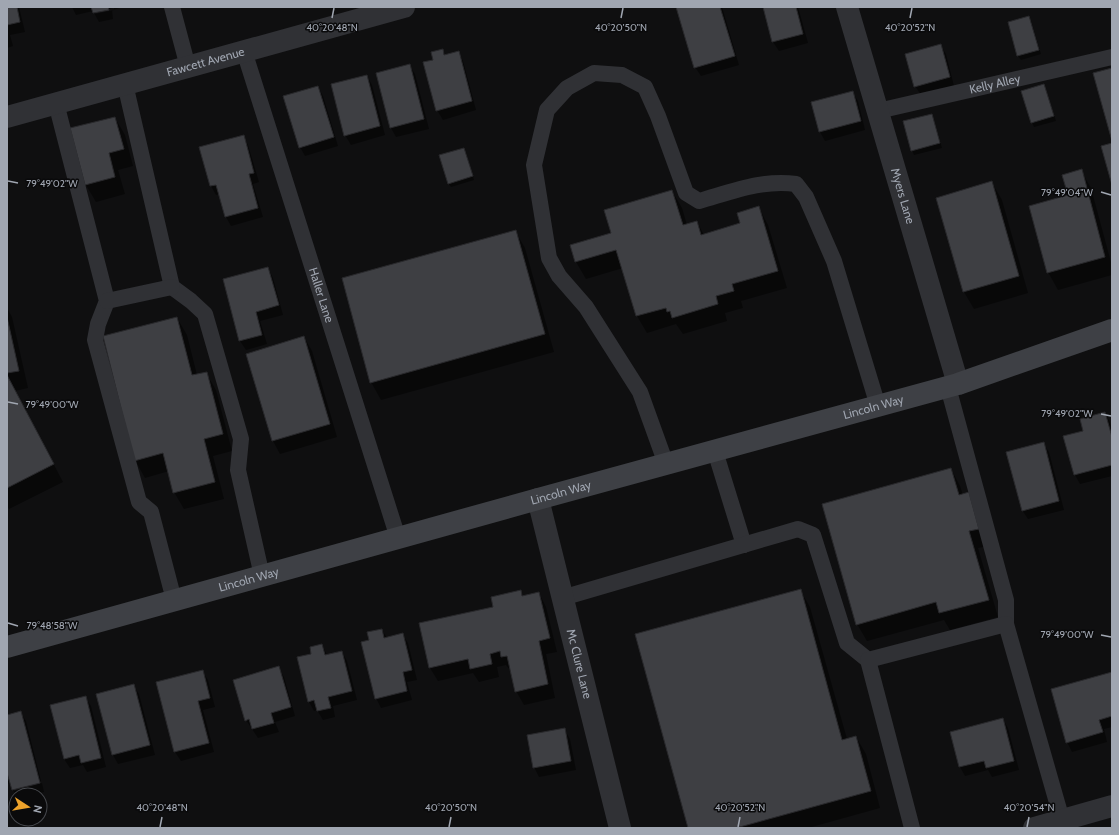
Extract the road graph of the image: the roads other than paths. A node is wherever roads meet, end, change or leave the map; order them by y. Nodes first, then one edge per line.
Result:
1 (172, 7) edge
2 (404, 7) edge
3 (848, 7) edge
4 (244, 51) junction
5 (1112, 57) edge
6 (188, 67) junction
7 (125, 84) junction
8 (56, 103) junction
9 (878, 111) junction
10 (7, 117) edge
11 (172, 287) junction
12 (107, 301) junction
13 (1112, 330) edge
14 (953, 386) junction
15 (878, 406) junction
16 (715, 451) junction
17 (666, 464) junction
18 (538, 499) junction
19 (398, 538) junction
20 (744, 545) junction
21 (262, 576) junction
22 (562, 598) junction
23 (174, 600) junction
24 (1006, 624) junction
25 (7, 647) edge
26 (868, 660) junction
27 (1112, 806) edge
28 (1062, 820) junction
29 (620, 828) edge
30 (912, 828) edge
31 (1034, 828) edge

1 - 6 lane
2 - 4 street, Fawcett Avenue
3 - 9 street, Myers Lane
4 - 6 street, Fawcett Avenue
4 - 19 lane, Haller Lane
5 - 9 lane, Kelly Alley
6 - 7 street, Fawcett Avenue
7 - 8 street, Fawcett Avenue
7 - 11 lane
8 - 10 street, Fawcett Avenue
8 - 12 lane
9 - 14 street, Myers Lane
11 - 12 lane
11 - 21 lane
12 - 23 lane
13 - 14 main road, Lincoln Way
14 - 15 main road, Lincoln Way
14 - 24 lane
15 - 16 main road, Lincoln Way
15 - 17 lane
16 - 17 main road, Lincoln Way
16 - 20 lane
17 - 18 main road, Lincoln Way
18 - 19 main road, Lincoln Way
18 - 22 street, Mc Clure Lane
19 - 21 main road, Lincoln Way
20 - 22 lane
20 - 26 lane
21 - 23 main road, Lincoln Way
22 - 29 street, Mc Clure Lane
23 - 25 main road, Lincoln Way
24 - 26 lane
24 - 28 lane
26 - 30 lane
27 - 28 street
28 - 31 street

